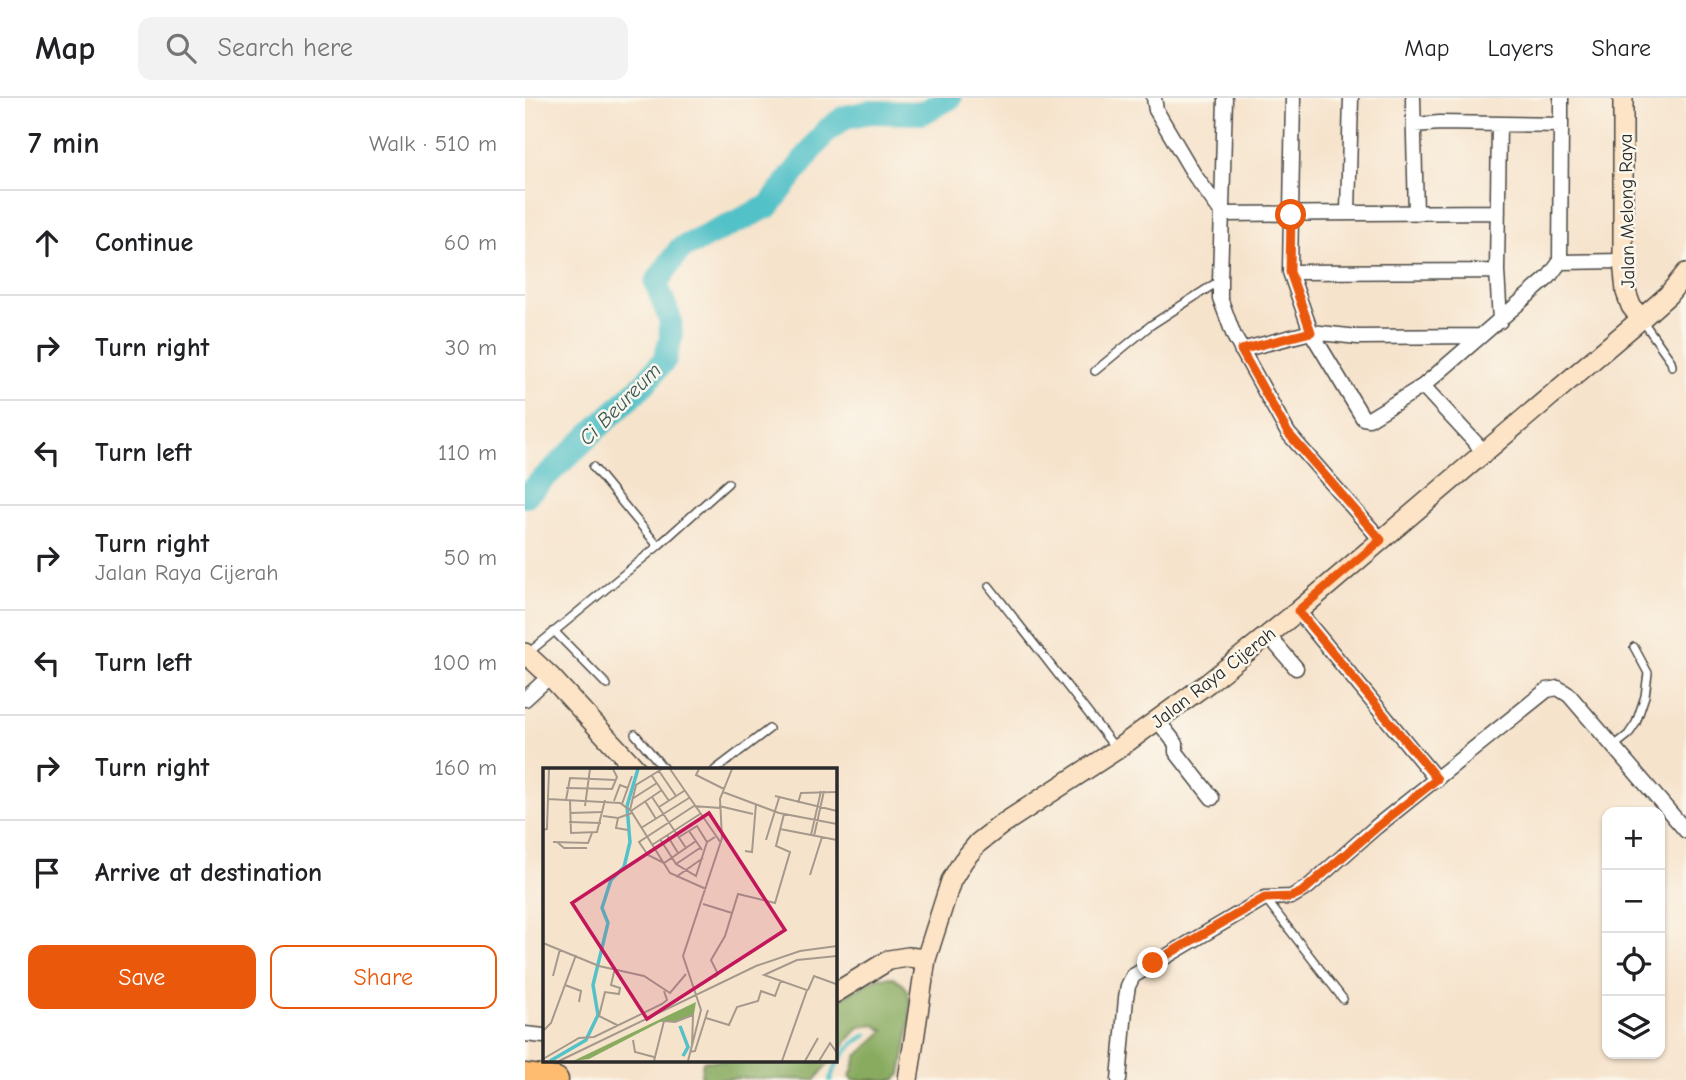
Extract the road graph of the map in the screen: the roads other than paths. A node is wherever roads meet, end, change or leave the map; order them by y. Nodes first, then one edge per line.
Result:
1 (1154, 98) edge
2 (1224, 98) edge
3 (1293, 98) edge
4 (1351, 98) edge
5 (1413, 98) edge
6 (1561, 98) edge
7 (1623, 98) edge
8 (1499, 124) junction
9 (1414, 125) junction
10 (1561, 125) junction
11 (1348, 212) junction
12 (1416, 212) junction
13 (1498, 212) junction
14 (1223, 214) junction
15 (1291, 215) junction
16 (1623, 261) junction
17 (1560, 262) junction
18 (1497, 271) junction
19 (1290, 272) junction
20 (1686, 273) edge
21 (1220, 281) junction
22 (1641, 319) junction
23 (1500, 321) junction
24 (1311, 332) junction
25 (1481, 335) junction
26 (1241, 350) junction
27 (1672, 366) dead end
28 (1095, 372) dead end
29 (1423, 386) junction
30 (1485, 453) junction
31 (593, 467) dead end
32 (729, 483) dead end
33 (1381, 540) junction
34 (659, 546) junction
35 (989, 586) dead end
36 (1298, 611) junction
37 (554, 631) junction
38 (1268, 635) junction
39 (1634, 647) dead end
40 (526, 654) edge
41 (1296, 668) dead end
42 (551, 676) junction
43 (607, 685) dead end
44 (525, 699) edge
45 (1158, 721) junction
46 (769, 729) dead end
47 (635, 734) dead end
48 (1614, 746) junction
49 (1116, 750) junction
50 (635, 768) edge
51 (663, 768) edge
52 (718, 768) edge
53 (1437, 779) junction
54 (1212, 798) dead end
55 (1686, 831) edge
56 (1265, 898) junction
57 (926, 959) junction
58 (837, 992) edge
59 (1343, 999) dead end
60 (525, 1034) edge
61 (543, 1036) edge
62 (909, 1074) edge
63 (525, 1076) edge
64 (556, 1080) edge
65 (1119, 1080) edge

1 - 14 street
2 - 14 street
3 - 15 street
4 - 11 street
5 - 9 street
6 - 10 street
7 - 16 main road, Jalan Melong Raya
8 - 9 street
8 - 10 street
8 - 13 street
9 - 12 street
10 - 17 street
11 - 12 street
11 - 15 street
12 - 13 street
13 - 18 street
14 - 15 street
14 - 21 street
15 - 19 street
16 - 17 street
16 - 22 main road, Jalan Melong Raya
17 - 23 street
18 - 19 street
18 - 23 street
19 - 24 street
20 - 22 main road, Jalan Raya Cijerah
21 - 26 street
21 - 28 lane
22 - 27 lane
22 - 30 main road, Jalan Raya Cijerah
23 - 25 street
24 - 25 street
24 - 26 street
24 - 29 street
25 - 29 street
26 - 33 street
29 - 30 street
30 - 33 main road, Jalan Raya Cijerah
31 - 34 lane
32 - 34 lane
33 - 36 main road, Jalan Raya Cijerah
34 - 37 lane
35 - 49 lane
36 - 38 main road, Jalan Raya Cijerah
36 - 53 street
37 - 40 lane
37 - 43 lane
38 - 41 street
38 - 45 main road, Jalan Raya Cijerah
39 - 48 lane
40 - 42 main road
42 - 44 street
42 - 50 main road
45 - 49 main road, Jalan Raya Cijerah
45 - 54 street
46 - 52 lane
47 - 51 lane
48 - 53 street
48 - 55 street
49 - 57 main road, Jalan Raya Cijerah
53 - 56 street
56 - 59 lane
56 - 65 street
57 - 58 main road
57 - 62 main road, Jalan Raya Cijerah
60 - 61 street
63 - 64 highway

